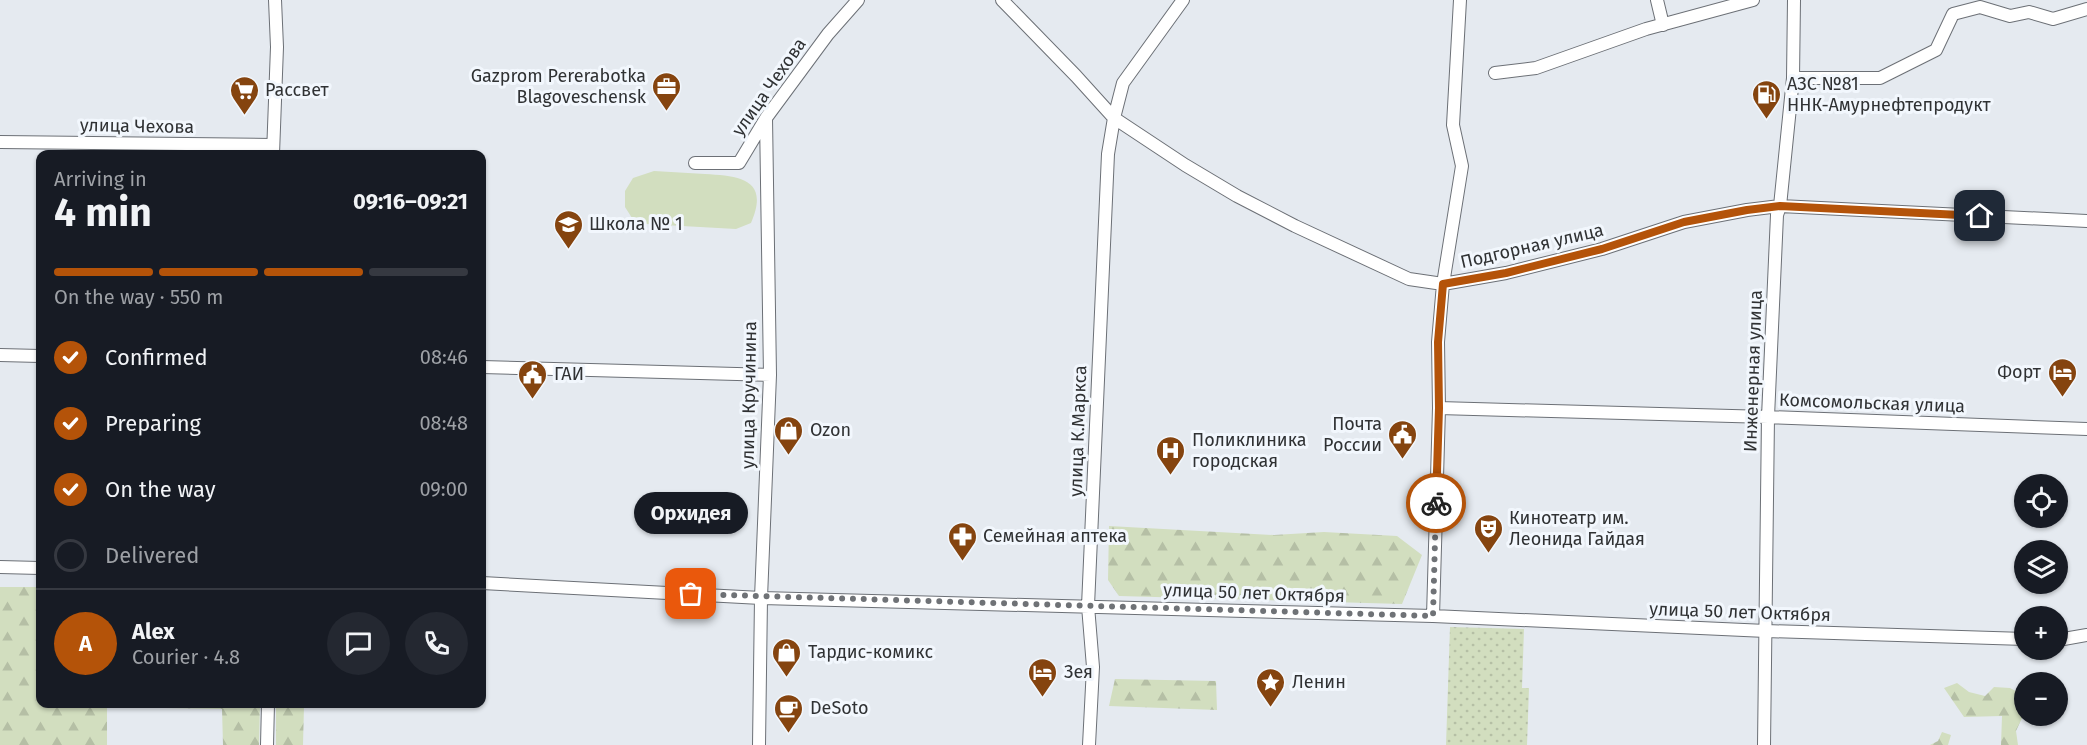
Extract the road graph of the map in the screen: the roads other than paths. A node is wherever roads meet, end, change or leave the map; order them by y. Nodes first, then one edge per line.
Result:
1 (275, 0) edge
2 (858, 0) edge
3 (1002, 0) edge
4 (1183, 0) edge
5 (1460, 0) edge
6 (1657, 0) edge
7 (1753, 0) edge
8 (1794, 0) edge
9 (2087, 9) edge
10 (1663, 25) junction
11 (1495, 73) dead end
12 (1793, 78) junction
13 (766, 117) junction
14 (1114, 118) junction
15 (0, 142) edge
16 (273, 150) edge
17 (695, 163) dead end
18 (1780, 206) junction
19 (2087, 220) edge
20 (1443, 284) junction
21 (0, 356) edge
22 (36, 356) edge
23 (486, 367) edge
24 (770, 375) junction
25 (1439, 408) junction
26 (1768, 417) junction
27 (2087, 429) edge
28 (0, 567) edge
29 (36, 568) edge
30 (486, 584) edge
31 (761, 598) junction
32 (1088, 606) junction
33 (1433, 616) junction
34 (1766, 631) junction
35 (2087, 634) edge
36 (2014, 639) edge
37 (2068, 639) edge
38 (268, 708) edge
39 (267, 745) edge
40 (759, 745) edge
41 (1089, 745) edge
42 (1764, 745) edge

1 - 16 street
2 - 13 street, улица Чехова
3 - 14 street, Подгорная улица
4 - 14 street, улица К.Маркса
5 - 20 street
6 - 10 street
7 - 10 street
8 - 12 street, Инженерная улица
9 - 12 street
10 - 11 street
12 - 18 street, Инженерная улица
13 - 17 street, улица Чехова
13 - 24 street, улица Кручинина
14 - 20 street, Подгорная улица
14 - 32 street, улица К.Маркса
15 - 16 street, улица Чехова
18 - 19 street, Подгорная улица
18 - 20 street, Подгорная улица
18 - 26 street, Инженерная улица
20 - 25 street
21 - 22 street
23 - 24 street
24 - 31 street, улица Кручинина
25 - 26 street, Комсомольская улица
25 - 33 street
26 - 27 street, Комсомольская улица
26 - 34 street, Инженерная улица
28 - 29 street
30 - 31 street, улица 50 лет Октября
31 - 32 street, улица 50 лет Октября
31 - 40 street, улица Кручинина
32 - 33 street, улица 50 лет Октября
32 - 41 street, улица К.Маркса
33 - 34 street, улица 50 лет Октября
34 - 36 street, улица 50 лет Октября
34 - 42 street, Инженерная улица
35 - 37 street
38 - 39 street

